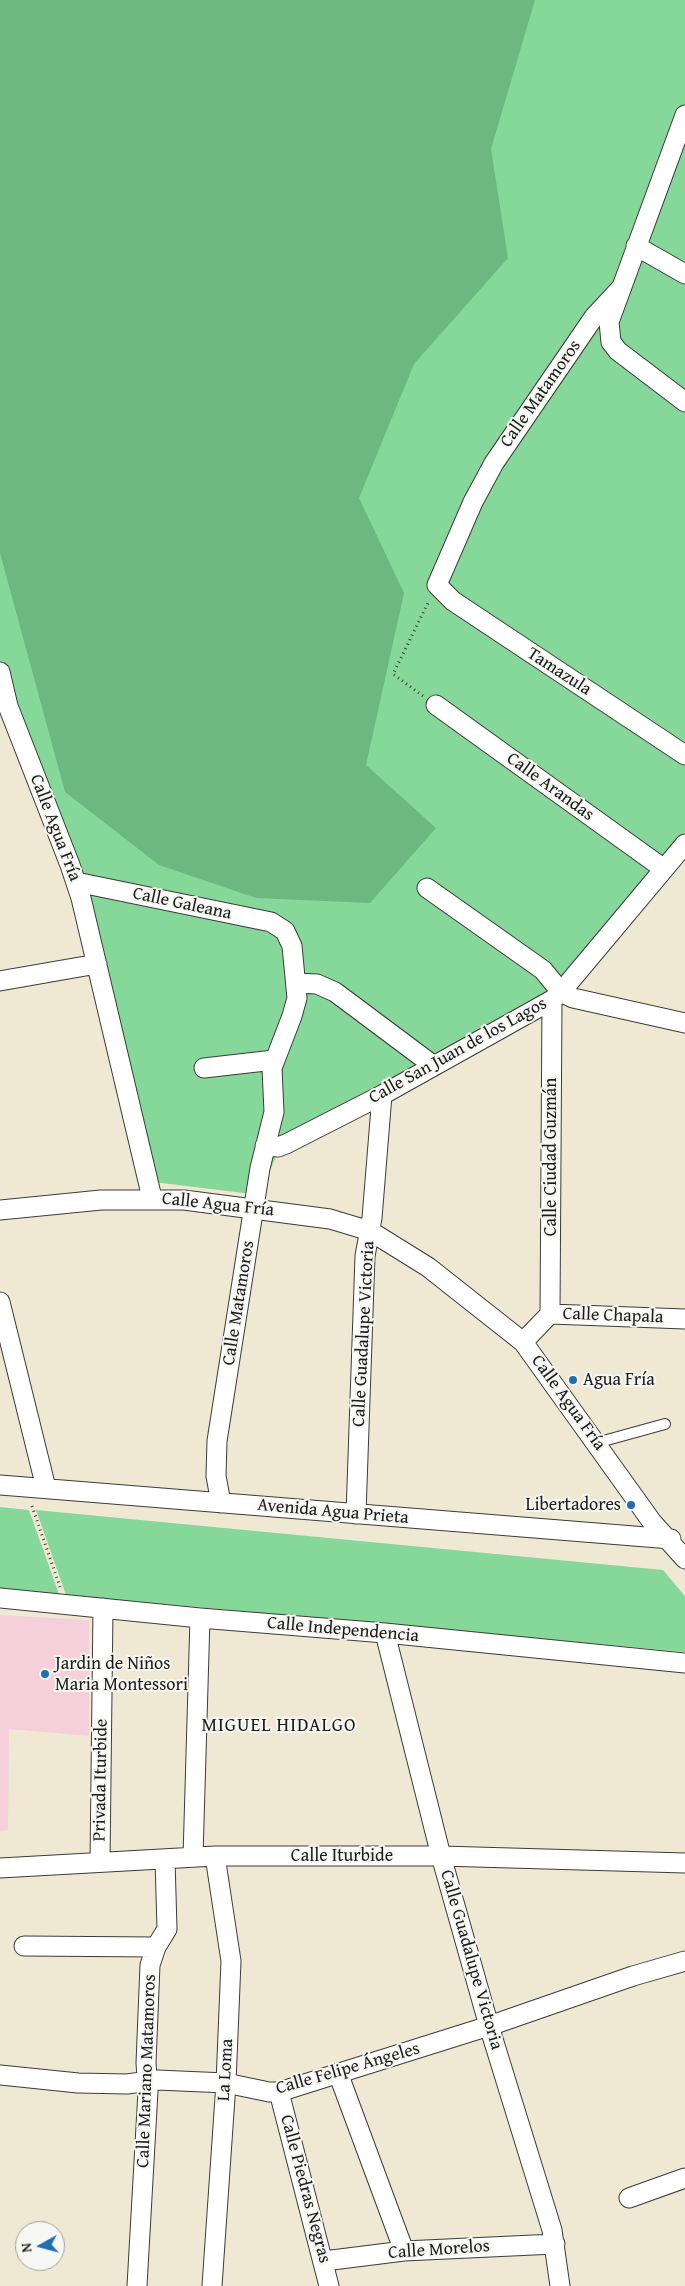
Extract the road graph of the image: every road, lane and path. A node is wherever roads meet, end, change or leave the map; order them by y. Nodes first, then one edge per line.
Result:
1 (685, 117) edge
2 (636, 246) junction
3 (685, 274) edge
4 (622, 287) junction
5 (685, 402) edge
6 (437, 585) junction
7 (0, 672) edge
8 (2, 692) edge
9 (436, 705) joint
10 (685, 755) edge
11 (685, 844) edge
12 (664, 869) junction
13 (76, 882) junction
14 (427, 888) dead end
15 (285, 931) joint
16 (97, 964) junction
17 (0, 981) edge
18 (296, 982) junction
19 (556, 996) junction
20 (685, 1024) edge
21 (274, 1060) junction
22 (434, 1066) junction
23 (204, 1068) dead end
24 (382, 1095) junction
25 (265, 1146) junction
26 (152, 1198) junction
27 (254, 1208) junction
28 (0, 1210) edge
29 (370, 1231) junction
30 (0, 1304) edge
31 (550, 1314) junction
32 (685, 1319) edge
33 (523, 1342) junction
34 (666, 1424) dead end
35 (596, 1444) junction
36 (0, 1485) edge
37 (25, 1487) junction
38 (46, 1488) junction
39 (221, 1503) junction
40 (356, 1514) junction
41 (666, 1539) junction
42 (685, 1552) edge
43 (0, 1598) edge
44 (66, 1604) junction
45 (103, 1608) junction
46 (200, 1618) junction
47 (385, 1632) junction
48 (685, 1663) edge
49 (215, 1856) junction
50 (441, 1856) junction
51 (193, 1857) junction
52 (165, 1860) junction
53 (100, 1862) junction
54 (685, 1863) edge
55 (0, 1868) edge
56 (24, 1946) dead end
57 (156, 1947) junction
58 (685, 1961) edge
59 (489, 2026) junction
60 (338, 2073) junction
61 (0, 2075) edge
62 (147, 2081) junction
63 (226, 2084) junction
64 (279, 2092) junction
65 (685, 2178) edge
66 (629, 2198) dead end
67 (555, 2244) junction
68 (404, 2251) junction
69 (324, 2261) junction
70 (137, 2286) edge
71 (212, 2286) edge
72 (329, 2286) edge
73 (560, 2286) edge

1 - 2 street, Calle Matamoros
2 - 3 street
2 - 4 street, Calle Matamoros
4 - 5 street
4 - 6 street, Calle Matamoros
6 - 9 path
6 - 10 street, Tamazula
7 - 8 street, Calle Agua Fría
8 - 13 street, Calle Agua Fría
9 - 12 street, Calle Arandas
11 - 12 street
12 - 19 street
13 - 15 street, Calle Galeana
13 - 16 street, Calle Agua Fría
14 - 19 street
15 - 18 street, Calle Matamoros
16 - 17 street
16 - 26 street, Calle Agua Fría
18 - 21 street, Calle Matamoros
18 - 22 street
19 - 20 street, Calle San Juan de los Lagos
19 - 22 street, Calle San Juan de los Lagos
19 - 31 street, Calle Ciudad Guzmán
21 - 23 street
21 - 25 street, Calle Matamoros
22 - 24 street, Calle San Juan de los Lagos
24 - 25 street, Calle San Juan de los Lagos
24 - 29 street, Calle Guadalupe Victoria
25 - 27 street, Calle Matamoros
26 - 27 street, Calle Agua Fría
26 - 28 street
27 - 29 street, Calle Agua Fría
27 - 39 street, Calle Matamoros
29 - 33 street, Calle Agua Fría
29 - 40 street, Calle Guadalupe Victoria
30 - 38 street
31 - 32 street, Calle Chapala
31 - 33 street, Calle Chapala
33 - 35 street, Calle Agua Fría
34 - 35 lane
35 - 41 street, Calle Agua Fría
36 - 37 street, Avenida Agua Prieta
37 - 38 street, Avenida Agua Prieta
37 - 44 path
38 - 39 street, Avenida Agua Prieta
39 - 40 street, Avenida Agua Prieta
40 - 41 street, Avenida Agua Prieta
41 - 42 street, Avenida Agua Prieta
43 - 44 street, Calle Independencia
44 - 45 street, Calle Independencia
45 - 46 street, Calle Independencia
45 - 53 street, Privada Iturbide
46 - 47 street, Calle Independencia
46 - 51 street
47 - 48 street, Calle Independencia
47 - 50 street, Calle Guadalupe Victoria
49 - 50 street, Calle Iturbide
49 - 51 street, Calle Iturbide
49 - 63 street, La Loma
50 - 54 street, Calle Iturbide
50 - 59 street, Calle Guadalupe Victoria
51 - 52 street, Calle Iturbide
52 - 53 street, Calle Iturbide
52 - 57 street, Calle Mariano Matamoros
53 - 55 street, Calle Iturbide
56 - 57 street
57 - 62 street, Calle Mariano Matamoros
58 - 59 street, Calle Felipe Ángeles
59 - 60 street, Calle Felipe Ángeles
59 - 67 street, Calle Guadalupe Victoria
60 - 64 street, Calle Felipe Ángeles
60 - 68 street
61 - 62 street, Calle Felipe Ángeles
62 - 63 street, Calle Felipe Ángeles
62 - 70 street, Calle Mariano Matamoros
63 - 64 street, Calle Felipe Ángeles
63 - 71 street, La Loma
64 - 69 street, Calle Piedras Negras
65 - 66 street
67 - 68 street, Calle Morelos
67 - 73 street, Calle Guadalupe Victoria
68 - 69 street, Calle Morelos
69 - 72 street, Calle Piedras Negras

